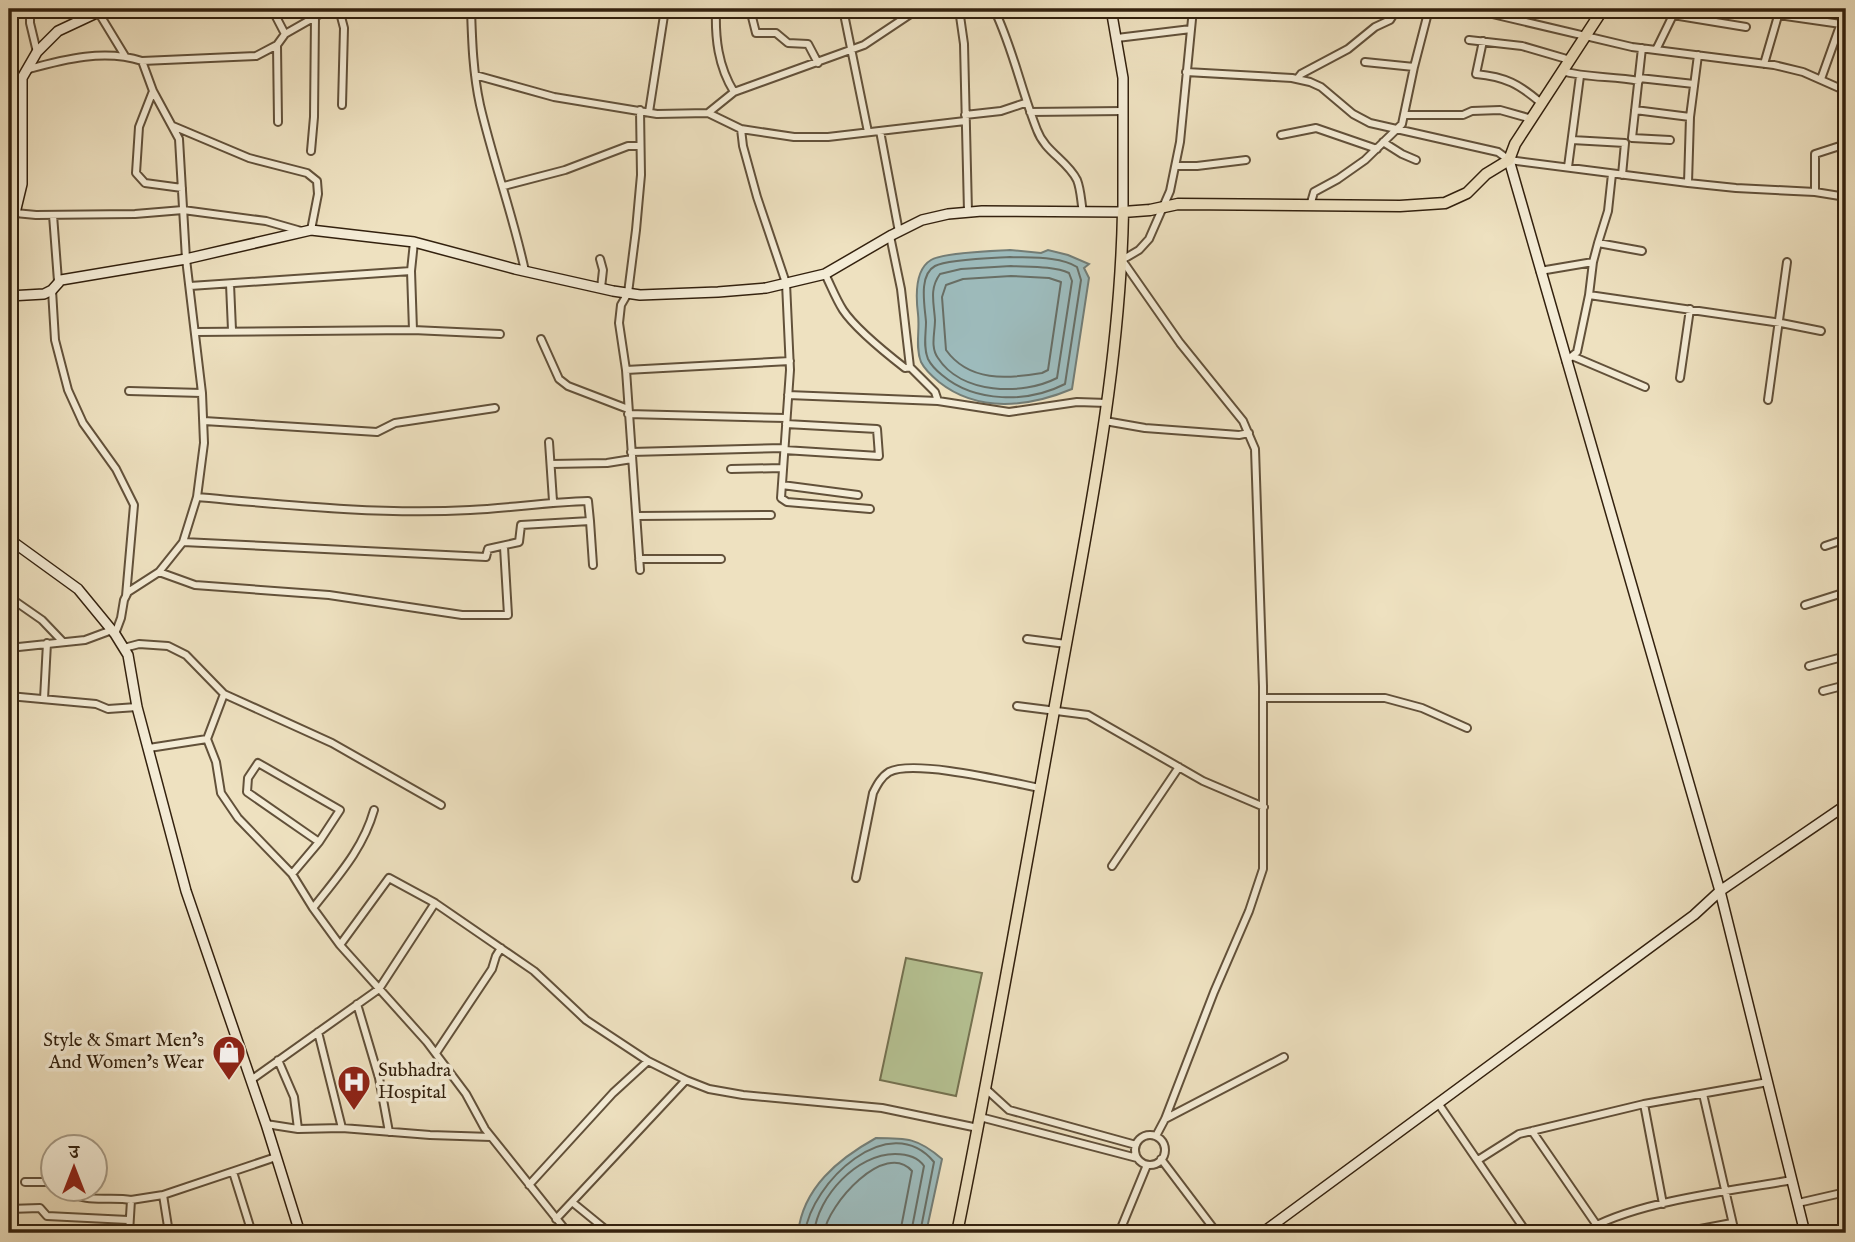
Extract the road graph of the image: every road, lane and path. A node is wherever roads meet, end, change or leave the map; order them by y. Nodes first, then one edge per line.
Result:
1 (30, 9) edge
2 (236, 9) edge
3 (272, 9) edge
4 (330, 9) edge
5 (340, 9) edge
6 (471, 9) edge
7 (665, 9) edge
8 (716, 9) edge
9 (750, 9) edge
10 (843, 9) edge
11 (918, 9) edge
12 (959, 9) edge
13 (994, 9) edge
14 (1111, 9) edge
15 (1193, 9) edge
16 (1401, 9) edge
17 (1429, 9) edge
18 (1471, 9) edge
19 (1602, 9) edge
20 (1846, 9) edge
21 (100, 10) edge
22 (228, 12) dead end
23 (1675, 12) edge
24 (1779, 12) edge
25 (315, 16) junction
26 (1841, 24) junction
27 (1746, 27) dead end
28 (1191, 29) junction
29 (285, 34) junction
30 (1585, 36) junction
31 (1116, 38) junction
32 (1469, 40) dead end
33 (1483, 41) junction
34 (277, 45) junction
35 (1642, 48) junction
36 (851, 50) junction
37 (1656, 50) junction
38 (37, 52) junction
39 (1698, 55) junction
40 (125, 56) junction
41 (1570, 60) junction
42 (142, 61) junction
43 (818, 62) junction
44 (1364, 62) dead end
45 (1764, 64) junction
46 (1414, 67) junction
47 (29, 69) junction
48 (1562, 71) junction
49 (1186, 72) junction
50 (475, 75) junction
51 (1580, 76) junction
52 (1297, 79) junction
53 (1821, 79) junction
54 (1639, 80) junction
55 (1695, 85) junction
56 (153, 91) junction
57 (1846, 91) edge
58 (734, 92) junction
59 (21, 93) junction
60 (9, 95) edge
61 (1025, 103) junction
62 (1541, 103) junction
63 (342, 105) dead end
64 (640, 110) junction
65 (1635, 110) junction
66 (1123, 111) junction
67 (649, 112) junction
68 (1030, 112) junction
69 (708, 113) junction
70 (1404, 114) junction
71 (1690, 117) junction
72 (965, 118) junction
73 (1532, 119) junction
74 (278, 122) dead end
75 (172, 125) junction
76 (741, 129) junction
77 (1395, 130) junction
78 (880, 131) junction
79 (868, 132) junction
80 (1281, 135) dead end
81 (1572, 140) junction
82 (1670, 140) dead end
83 (1383, 142) junction
84 (1846, 144) edge
85 (640, 146) junction
86 (1377, 149) junction
87 (311, 151) dead end
88 (1246, 160) dead end
89 (1416, 160) dead end
90 (1509, 160) junction
91 (1176, 166) junction
92 (1568, 167) junction
93 (1612, 174) junction
94 (1622, 175) junction
95 (1688, 183) junction
96 (504, 187) junction
97 (182, 188) junction
98 (1815, 191) junction
99 (1846, 197) edge
100 (1310, 205) junction
101 (1162, 208) junction
102 (183, 210) junction
103 (968, 212) junction
104 (1083, 212) junction
105 (1123, 212) junction
106 (53, 215) junction
107 (12, 217) edge
108 (307, 231) junction
109 (894, 234) junction
110 (414, 242) junction
111 (1598, 243) junction
112 (1642, 251) dead end
113 (186, 259) junction
114 (600, 259) dead end
115 (1122, 260) junction
116 (1593, 262) junction
117 (1787, 262) dead end
118 (411, 271) junction
119 (525, 271) junction
120 (1540, 271) junction
121 (825, 274) junction
122 (58, 281) junction
123 (786, 283) junction
124 (230, 284) junction
125 (190, 286) junction
126 (601, 288) junction
127 (52, 290) junction
128 (628, 293) junction
129 (1589, 295) junction
130 (9, 296) edge
131 (1690, 309) junction
132 (1781, 323) junction
133 (232, 330) junction
134 (413, 330) junction
135 (1821, 331) dead end
136 (196, 332) junction
137 (500, 334) dead end
138 (541, 339) dead end
139 (1569, 359) junction
140 (790, 361) junction
141 (910, 367) junction
142 (626, 370) junction
143 (1680, 378) dead end
144 (1646, 387) dead end
145 (129, 391) dead end
146 (202, 393) junction
147 (788, 395) junction
148 (1768, 400) dead end
149 (938, 401) junction
150 (1107, 403) junction
151 (495, 408) dead end
152 (628, 412) junction
153 (204, 421) junction
154 (786, 421) junction
155 (1105, 421) junction
156 (1249, 433) junction
157 (549, 442) dead end
158 (784, 449) junction
159 (631, 455) junction
160 (551, 464) junction
161 (783, 468) junction
162 (731, 470) dead end
163 (782, 485) junction
164 (858, 495) dead end
165 (197, 497) junction
166 (553, 501) junction
167 (870, 509) dead end
168 (771, 515) dead end
169 (637, 516) junction
170 (590, 522) junction
171 (1846, 540) edge
172 (9, 541) edge
173 (183, 542) junction
174 (1825, 546) dead end
175 (504, 547) junction
176 (639, 559) junction
177 (721, 559) dead end
178 (593, 565) dead end
179 (640, 570) dead end
180 (159, 572) junction
181 (1846, 592) edge
182 (126, 596) junction
183 (9, 597) edge
184 (1805, 605) dead end
185 (114, 632) junction
186 (1027, 639) dead end
187 (63, 642) junction
188 (47, 643) junction
189 (1066, 644) junction
190 (9, 648) edge
191 (124, 648) junction
192 (1846, 656) edge
193 (1809, 666) dead end
194 (1846, 685) edge
195 (1823, 691) dead end
196 (224, 694) junction
197 (9, 696) edge
198 (1263, 698) junction
199 (44, 699) junction
200 (1017, 706) dead end
201 (137, 707) junction
202 (1054, 712) junction
203 (1467, 728) dead end
204 (207, 738) junction
205 (149, 748) junction
206 (1179, 767) junction
207 (1040, 788) junction
208 (440, 805) dead end
209 (1846, 805) edge
210 (1264, 807) junction
211 (374, 810) dead end
212 (318, 842) junction
213 (1112, 866) dead end
214 (292, 874) junction
215 (856, 878) dead end
216 (1720, 891) junction
217 (435, 903) junction
218 (313, 908) junction
219 (340, 945) junction
220 (501, 948) junction
221 (379, 989) junction
222 (357, 1004) junction
223 (318, 1032) junction
224 (436, 1053) junction
225 (1284, 1057) dead end
226 (278, 1060) junction
227 (648, 1061) junction
228 (251, 1080) junction
229 (686, 1080) junction
230 (1768, 1082) junction
231 (986, 1089) junction
232 (1703, 1094) junction
233 (1438, 1103) junction
234 (1644, 1104) junction
235 (980, 1116) junction
236 (1165, 1119) junction
237 (266, 1124) junction
238 (978, 1128) junction
239 (298, 1129) junction
240 (342, 1129) junction
241 (1532, 1131) junction
242 (390, 1132) junction
243 (1156, 1136) junction
244 (491, 1137) junction
245 (1136, 1145) junction
246 (276, 1157) junction
247 (1137, 1158) junction
248 (1161, 1159) junction
249 (1478, 1160) junction
250 (1147, 1165) junction
251 (233, 1172) junction
252 (1792, 1180) junction
253 (25, 1182) dead end
254 (38, 1182) edge
255 (529, 1185) junction
256 (1724, 1192) junction
257 (1846, 1192) edge
258 (163, 1195) junction
259 (108, 1197) edge
260 (131, 1199) junction
261 (572, 1202) junction
262 (1798, 1203) junction
263 (1663, 1204) junction
264 (9, 1209) edge
265 (556, 1219) junction
266 (128, 1220) junction
267 (1732, 1223) junction
268 (1596, 1224) junction
269 (129, 1233) edge
270 (169, 1233) edge
271 (251, 1233) edge
272 (300, 1233) edge
273 (568, 1233) edge
274 (610, 1233) edge
275 (957, 1233) edge
276 (1119, 1233) edge
277 (1217, 1233) edge
278 (1262, 1233) edge
279 (1527, 1233) edge
280 (1582, 1233) edge
281 (1679, 1233) edge
282 (1735, 1233) edge
283 (1805, 1233) edge

1 - 38 street
2 - 22 street
3 - 29 street
4 - 25 street
5 - 63 street
6 - 50 street
7 - 67 street
8 - 58 street
9 - 43 street
10 - 36 street
11 - 36 street
12 - 72 street
13 - 61 street
14 - 31 main road
15 - 28 street
16 - 52 street
17 - 46 street
18 - 30 street
19 - 30 main road
20 - 26 street
21 - 38 main road
21 - 40 street
23 - 27 street
23 - 37 street
24 - 26 street
24 - 45 street
25 - 29 street
25 - 87 street
26 - 53 street
28 - 31 street
28 - 49 street
29 - 34 street
30 - 35 street
30 - 41 main road
31 - 66 main road
32 - 33 street
33 - 41 street
33 - 62 street
34 - 42 street
34 - 74 street
35 - 37 street
35 - 54 street
36 - 43 street
36 - 79 street
37 - 39 street
38 - 47 main road
39 - 45 street
39 - 55 street
40 - 42 street
40 - 47 street
41 - 48 main road
42 - 56 street
43 - 58 street
44 - 46 street
45 - 53 street
46 - 70 street
47 - 59 main road
48 - 51 street
48 - 62 main road
49 - 52 street
49 - 91 street
50 - 64 street
50 - 96 street
51 - 54 street
51 - 81 street
52 - 77 street
53 - 57 street
54 - 55 street
54 - 65 street
55 - 71 street
56 - 75 street
56 - 97 street
58 - 69 street
59 - 60 street
59 - 107 main road
61 - 68 street
61 - 72 street
62 - 73 main road
64 - 67 street
64 - 85 street
65 - 71 street
65 - 82 street
66 - 68 street
66 - 105 main road
67 - 69 street
68 - 104 street
69 - 76 street
70 - 73 street
70 - 77 street
71 - 95 street
72 - 78 street
72 - 103 street
73 - 90 main road
75 - 97 street
75 - 108 street
76 - 79 street
76 - 123 street
77 - 83 street
77 - 90 street
78 - 79 street
78 - 109 street
80 - 86 street
81 - 92 street
81 - 94 street
83 - 86 street
83 - 89 street
84 - 98 street
85 - 96 street
85 - 128 street
86 - 100 street
88 - 91 street
90 - 92 street
90 - 100 main road
90 - 120 main road
91 - 101 street
92 - 93 street
93 - 94 street
93 - 111 street
94 - 95 street
95 - 98 street
96 - 119 street
97 - 102 street
98 - 99 street
100 - 101 main road
101 - 105 main road
101 - 115 street
102 - 106 street
102 - 108 street
102 - 113 street
103 - 104 main road
103 - 109 main road
104 - 105 main road
105 - 115 main road
106 - 107 street
106 - 122 street
108 - 110 main road
108 - 113 main road
109 - 121 main road
109 - 141 street
110 - 118 street
110 - 119 main road
111 - 112 street
111 - 116 street
113 - 122 main road
113 - 125 street
114 - 126 street
115 - 150 main road
115 - 156 street
116 - 120 street
116 - 129 street
117 - 132 street
118 - 124 street
118 - 134 street
119 - 126 main road
120 - 139 main road
121 - 123 main road
121 - 141 street
122 - 127 main road
123 - 128 main road
123 - 140 street
124 - 125 street
124 - 133 street
125 - 136 street
126 - 128 main road
127 - 130 main road
127 - 182 street
128 - 142 street
129 - 131 street
129 - 139 street
131 - 132 street
131 - 143 street
132 - 135 street
132 - 148 street
133 - 134 street
133 - 136 street
134 - 137 street
136 - 146 street
138 - 152 street
139 - 144 street
139 - 216 main road
140 - 142 street
140 - 147 street
141 - 149 street
142 - 152 street
145 - 146 street
146 - 153 street
147 - 149 street
147 - 154 street
149 - 150 street
150 - 155 main road
151 - 153 street
152 - 154 street
152 - 159 street
153 - 165 street
154 - 158 street
154 - 158 street
155 - 156 street
155 - 189 main road
156 - 198 street
157 - 160 street
158 - 159 street
158 - 161 street
159 - 160 street
159 - 169 street
160 - 166 street
161 - 162 street
161 - 163 street
163 - 164 street
163 - 167 street
165 - 166 street
165 - 173 street
166 - 170 street
168 - 169 street
169 - 176 street
170 - 175 street
170 - 178 street
171 - 174 street
172 - 185 main road
173 - 175 street
173 - 180 street
175 - 180 street
176 - 177 street
176 - 179 street
180 - 182 street
181 - 184 street
182 - 185 street
183 - 187 street
185 - 187 street
185 - 191 main road
186 - 189 street
187 - 188 street
188 - 190 street
188 - 199 street
189 - 202 main road
191 - 196 street
191 - 201 main road
192 - 193 street
194 - 195 street
196 - 204 street
196 - 208 street
197 - 199 street
198 - 203 street
198 - 210 street
199 - 201 street
200 - 202 street
201 - 205 main road
202 - 206 street
202 - 207 main road
204 - 205 street
204 - 214 street
205 - 228 main road
206 - 210 street
206 - 213 street
207 - 215 street
207 - 231 main road
209 - 216 main road
210 - 236 street
211 - 218 street
212 - 212 street
212 - 214 street
214 - 218 street
216 - 230 main road
216 - 233 main road
217 - 219 street
217 - 220 street
217 - 221 street
218 - 219 street
219 - 221 street
220 - 224 street
220 - 227 street
221 - 222 street
221 - 224 street
222 - 223 street
222 - 242 street
223 - 226 street
223 - 240 street
224 - 244 street
225 - 236 street
226 - 228 street
226 - 239 street
227 - 229 street
227 - 255 street
228 - 237 main road
229 - 238 street
229 - 261 street
230 - 232 street
230 - 252 main road
231 - 235 main road
231 - 245 street
232 - 234 street
232 - 256 street
233 - 249 street
233 - 278 main road
234 - 241 street
234 - 263 street
235 - 238 main road
235 - 247 street
236 - 243 street
237 - 239 street
237 - 246 main road
238 - 275 main road
239 - 240 street
240 - 242 street
241 - 249 street
241 - 268 street
242 - 244 street
243 - 245 street
243 - 248 street
244 - 255 street
245 - 247 street
246 - 251 street
246 - 272 main road
247 - 250 street
248 - 250 street
248 - 277 street
249 - 279 street
250 - 276 street
251 - 258 street
251 - 271 street
252 - 256 street
252 - 262 main road
253 - 254 street
255 - 265 street
256 - 263 street
256 - 267 street
257 - 262 street
258 - 260 street
258 - 270 street
259 - 260 street
260 - 266 street
261 - 265 street
261 - 274 street
262 - 283 main road
263 - 268 street
264 - 266 street
265 - 273 street
266 - 269 street
267 - 281 street
267 - 282 street
268 - 280 street

